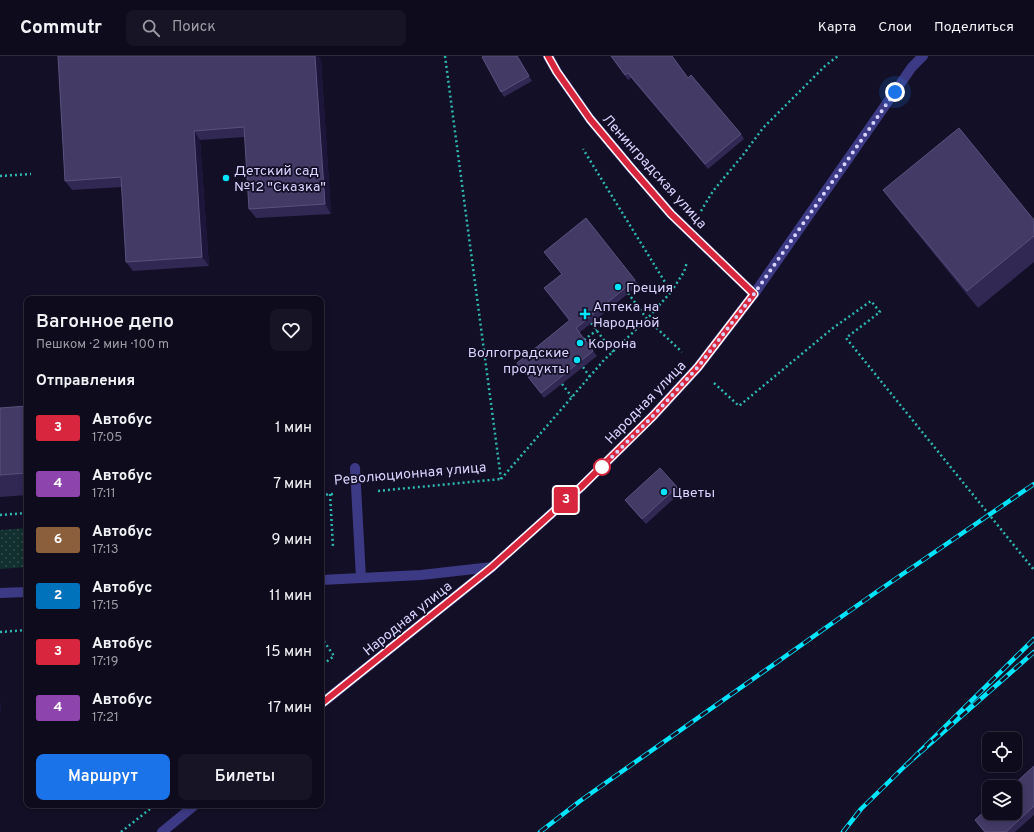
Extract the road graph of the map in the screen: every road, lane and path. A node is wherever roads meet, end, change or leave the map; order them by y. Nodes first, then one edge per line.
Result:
1 (445, 56) edge
2 (548, 56) edge
3 (838, 56) edge
4 (922, 56) edge
5 (580, 144) dead end
6 (31, 174) dead end
7 (0, 176) edge
8 (695, 237) junction
9 (671, 292) junction
10 (628, 293) edge
11 (754, 294) junction
12 (647, 319) junction
13 (591, 323) edge
14 (597, 330) junction
15 (584, 340) edge
16 (612, 352) junction
17 (583, 367) edge
18 (698, 367) junction
19 (590, 377) junction
20 (562, 384) edge
21 (572, 397) junction
22 (356, 468) dead end
23 (501, 479) junction
24 (357, 493) junction
25 (324, 494) edge
26 (330, 494) junction
27 (24, 513) edge
28 (0, 515) edge
29 (333, 547) dead end
30 (492, 567) junction
31 (1034, 570) edge
32 (361, 578) junction
33 (324, 580) edge
34 (24, 592) edge
35 (0, 593) edge
36 (24, 630) edge
37 (0, 632) edge
38 (324, 641) edge
39 (324, 664) edge
40 (324, 702) edge
41 (151, 808) edge
42 (191, 808) edge
43 (121, 832) edge
44 (162, 832) edge

1 - 23 path
2 - 8 street, Ленинградская улица
3 - 8 path
4 - 11 street, Народная улица
5 - 9 path
6 - 7 path
8 - 9 path
8 - 11 street, Ленинградская улица
9 - 12 path
10 - 12 path
11 - 18 street, Народная улица
12 - 16 path
12 - 18 path
13 - 14 path
14 - 15 path
14 - 16 path
16 - 19 path
17 - 19 path
18 - 30 street, Народная улица
18 - 31 path
19 - 21 path
20 - 21 path
21 - 23 path
22 - 24 street
23 - 24 path, Революционная улица
24 - 26 path, Революционная улица
24 - 32 street
25 - 26 path, Революционная улица
26 - 29 path
27 - 28 path
30 - 32 street
30 - 40 street, Народная улица
32 - 33 street
34 - 35 street
36 - 37 path
38 - 39 path
41 - 43 path
42 - 44 street

